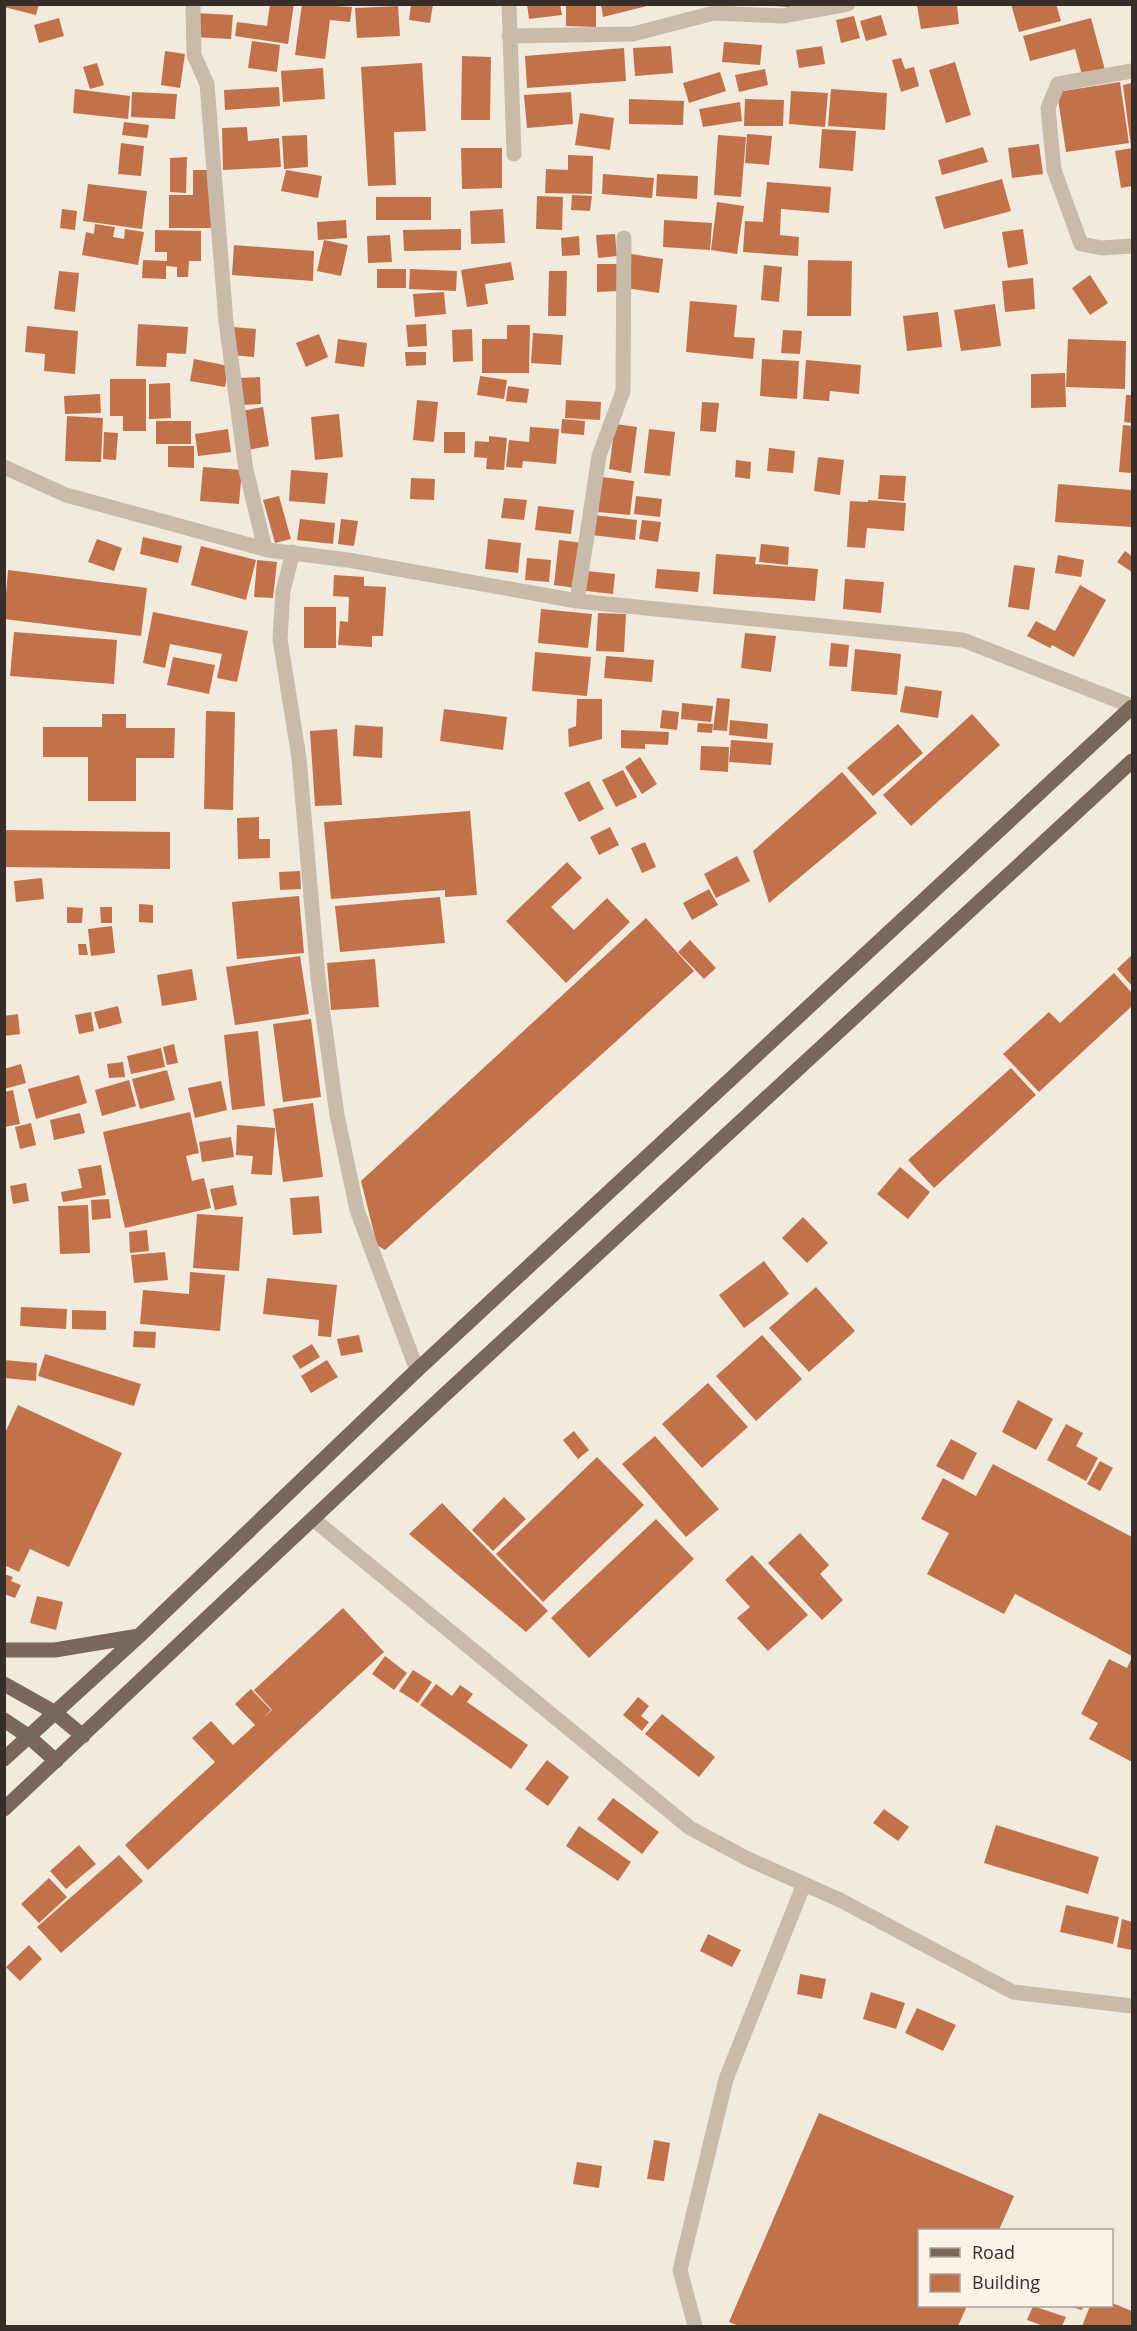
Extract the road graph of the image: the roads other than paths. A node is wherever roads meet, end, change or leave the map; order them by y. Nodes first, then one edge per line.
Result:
1 (193, 4) edge
2 (509, 4) edge
3 (848, 4) edge
4 (713, 9) edge
5 (509, 36) junction
6 (1132, 71) edge
7 (514, 154) dead end
8 (624, 238) dead end
9 (1132, 246) edge
10 (4, 467) edge
11 (265, 549) junction
12 (293, 552) junction
13 (578, 601) junction
14 (1132, 707) edge
15 (1132, 761) edge
16 (417, 1370) junction
17 (313, 1519) junction
18 (139, 1635) junction
19 (4, 1650) edge
20 (4, 1684) edge
21 (54, 1712) junction
22 (4, 1720) edge
23 (28, 1736) junction
24 (83, 1736) junction
25 (4, 1759) edge
26 (56, 1761) junction
27 (4, 1809) edge
28 (804, 1884) junction
29 (1132, 2006) edge
30 (695, 2326) edge

1 - 11 street
2 - 5 street
3 - 4 street
4 - 5 street
5 - 7 street
6 - 9 street
8 - 13 street
10 - 11 street
11 - 12 street
12 - 13 street
12 - 16 street
13 - 14 street
14 - 16 main road
15 - 17 main road
16 - 18 main road
17 - 24 main road
17 - 28 street
18 - 19 main road
18 - 21 main road
20 - 21 main road
21 - 23 main road
21 - 24 main road
22 - 23 main road
23 - 25 main road
23 - 26 main road
24 - 26 main road
26 - 27 main road
28 - 29 street
28 - 30 street

